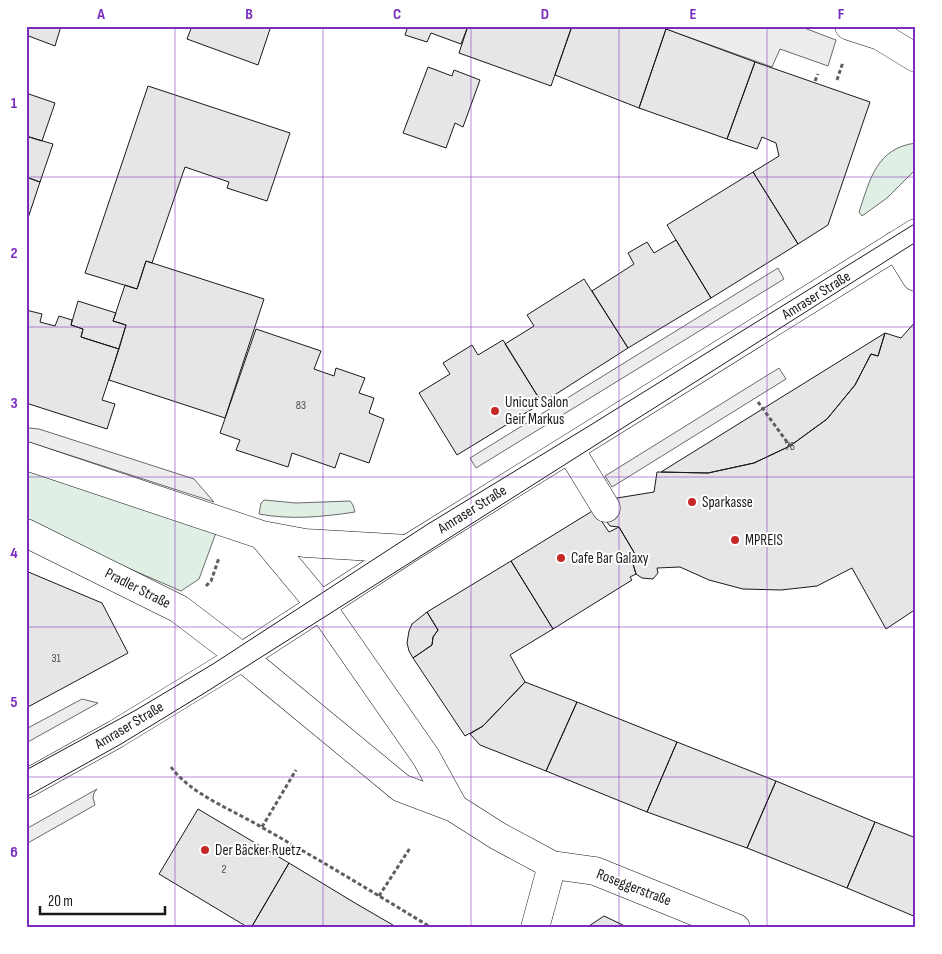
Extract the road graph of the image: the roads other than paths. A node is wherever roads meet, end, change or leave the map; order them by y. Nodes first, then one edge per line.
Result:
1 (849, 26) edge
2 (916, 58) edge
3 (906, 239) edge
4 (916, 277) edge
5 (570, 449) junction
6 (26, 456) edge
7 (606, 508) dead end
8 (26, 533) edge
9 (262, 535) junction
10 (408, 549) junction
11 (321, 606) junction
12 (242, 657) junction
13 (26, 784) edge
14 (454, 808) junction
15 (552, 865) junction
16 (535, 928) edge
17 (736, 928) edge

1 - 2 street
3 - 4 street
3 - 5 street, Amraser Straße
5 - 7 street
5 - 10 street, Amraser Straße
6 - 9 street
8 - 12 street, Pradler Straße
9 - 10 street
9 - 11 street
10 - 11 street, Amraser Straße
11 - 12 street, Amraser Straße
11 - 14 street, Roseggerstraße
12 - 13 street, Amraser Straße
12 - 14 street, Roseggerstraße
14 - 15 street, Roseggerstraße
15 - 16 street
15 - 17 street, Roseggerstraße

